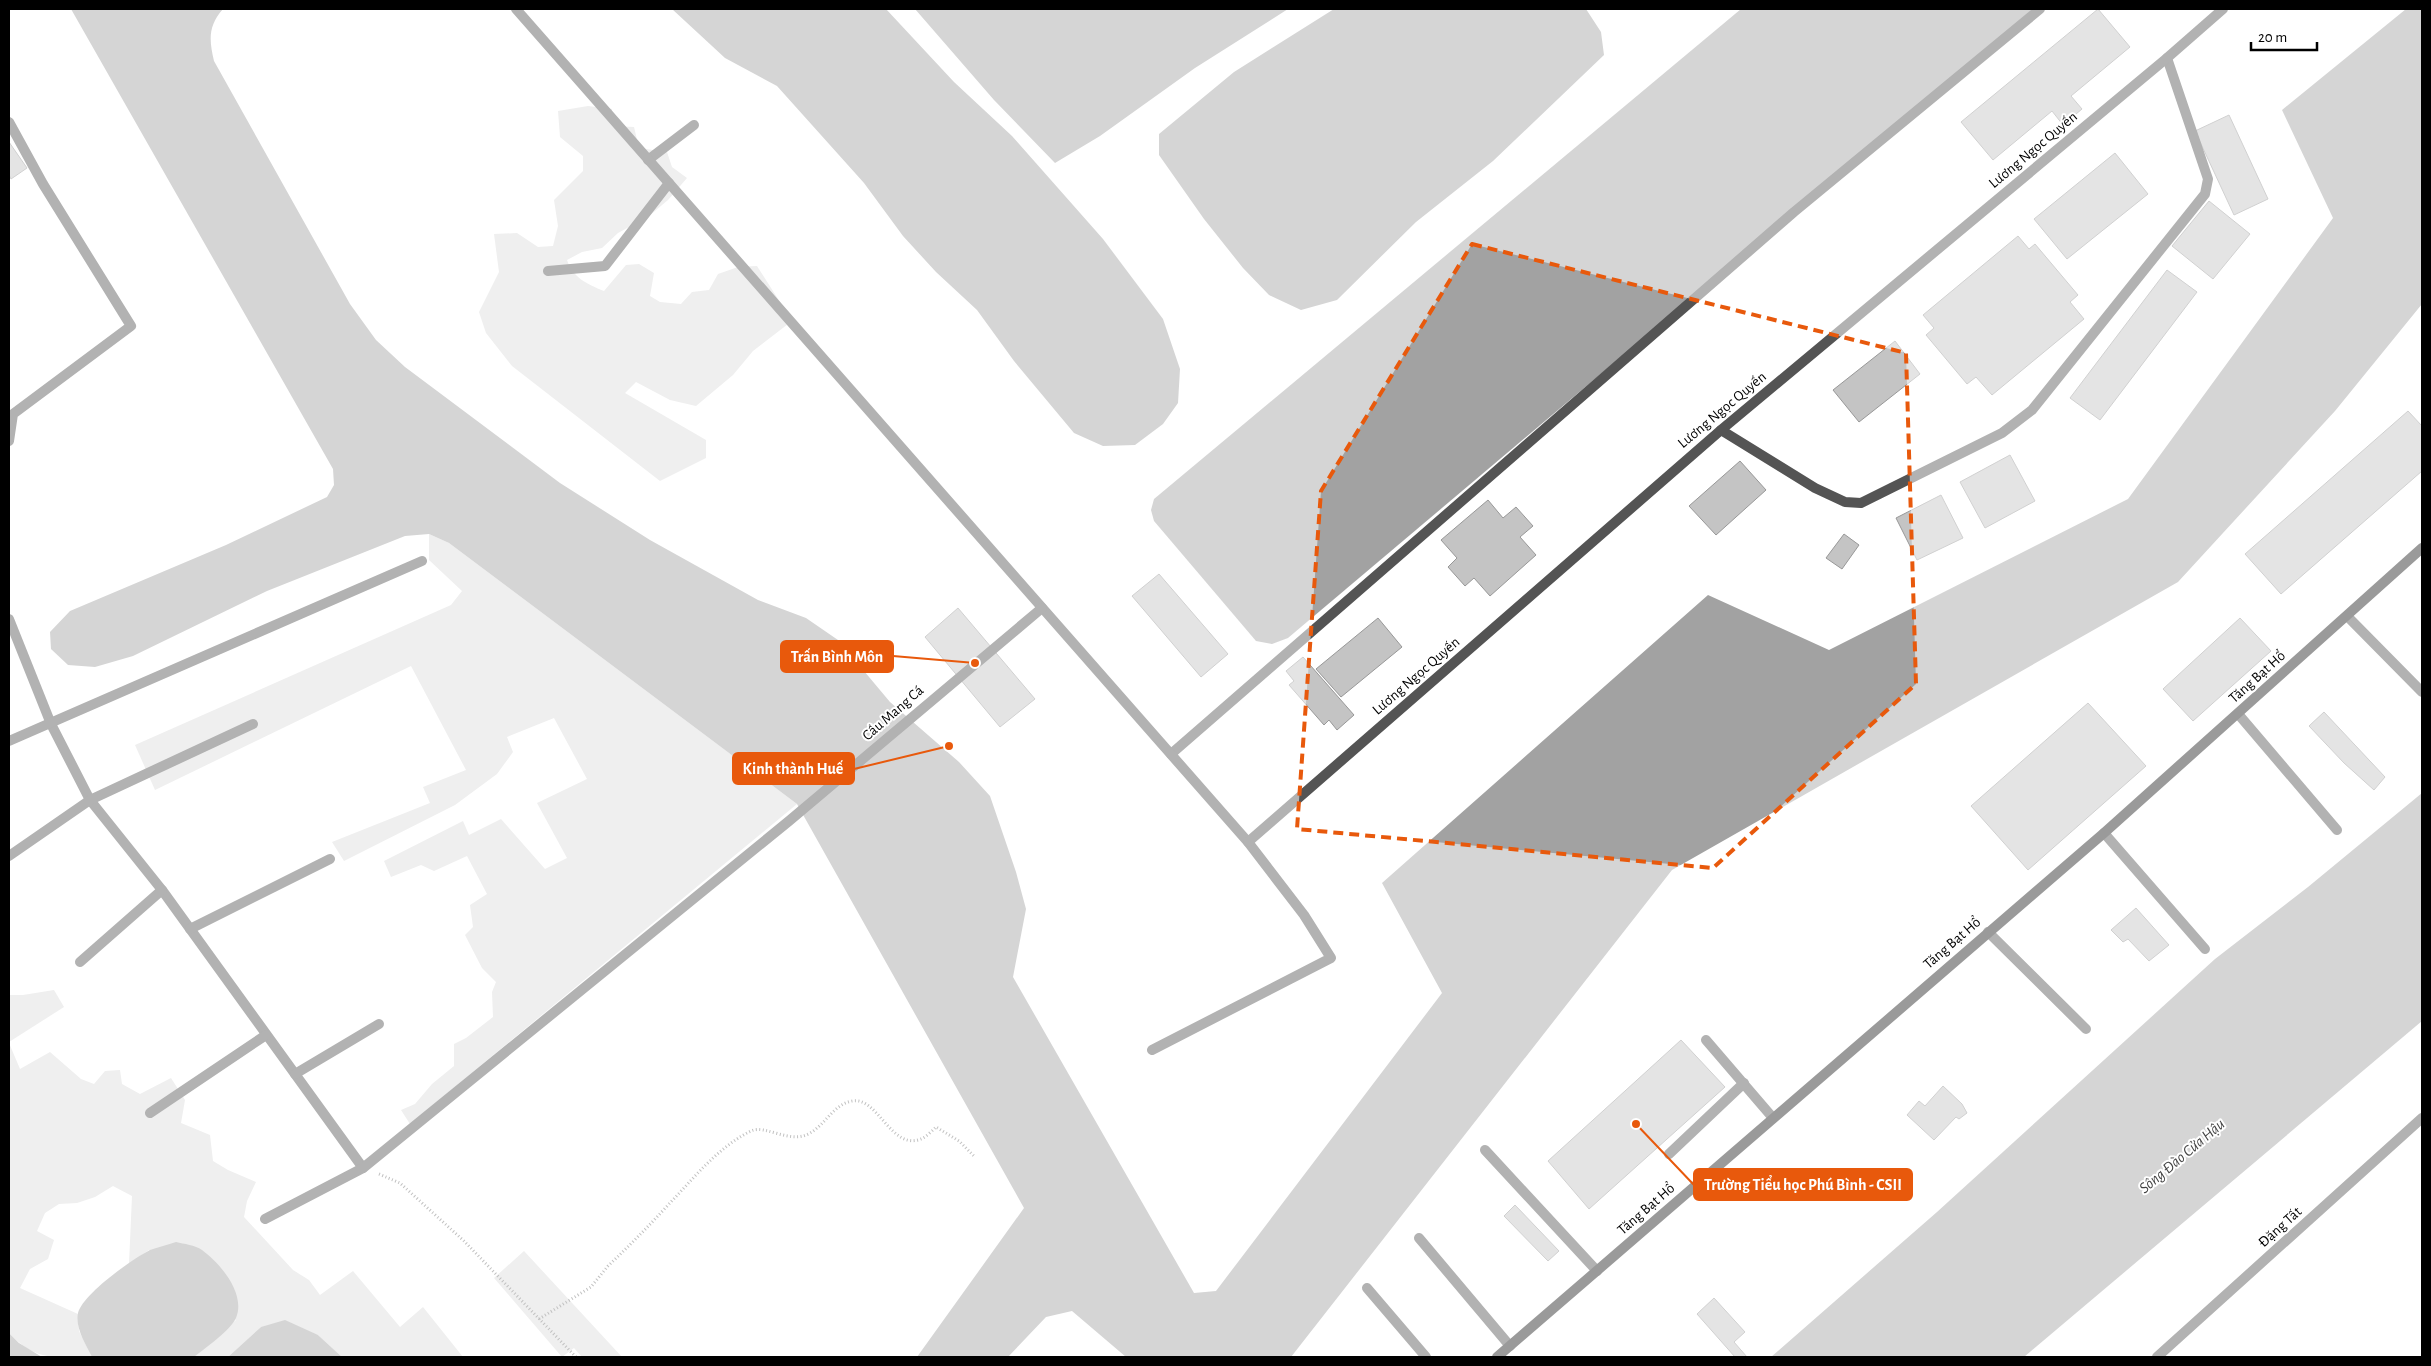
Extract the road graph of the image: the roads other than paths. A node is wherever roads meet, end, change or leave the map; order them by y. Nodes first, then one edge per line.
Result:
1 (516, 9) edge
2 (2040, 9) edge
3 (2222, 9) edge
4 (2168, 58) junction
5 (9, 122) edge
6 (694, 125) dead end
7 (648, 160) junction
8 (669, 183) junction
9 (548, 271) dead end
10 (1721, 430) junction
11 (9, 440) edge
12 (2422, 548) edge
13 (422, 561) dead end
14 (1042, 608) junction
15 (2346, 616) junction
16 (9, 619) edge
17 (2422, 692) edge
18 (2239, 714) junction
19 (51, 724) junction
20 (253, 724) dead end
21 (9, 740) edge
22 (1171, 754) junction
23 (90, 800) junction
24 (2337, 830) dead end
25 (2104, 833) junction
26 (1248, 842) junction
27 (9, 856) edge
28 (330, 859) dead end
29 (162, 890) junction
30 (190, 929) junction
31 (1988, 932) junction
32 (2205, 949) dead end
33 (80, 962) dead end
34 (379, 1024) dead end
35 (2086, 1029) dead end
36 (266, 1035) junction
37 (1706, 1040) dead end
38 (1152, 1050) dead end
39 (295, 1074) junction
40 (1744, 1084) junction
41 (150, 1113) dead end
42 (1773, 1118) junction
43 (2422, 1118) edge
44 (1485, 1150) dead end
45 (1670, 1154) dead end
46 (362, 1168) junction
47 (264, 1219) dead end
48 (1419, 1238) dead end
49 (1597, 1271) junction
50 (1366, 1288) dead end
51 (1510, 1346) junction
52 (2161, 1356) edge
53 (1426, 1357) edge
54 (1497, 1357) edge

1 - 7 street
2 - 22 street
3 - 4 street, Lương Ngọc Quyến
4 - 10 street, Lương Ngọc Quyến
4 - 10 street
5 - 11 street
6 - 7 street
7 - 8 street
8 - 9 street
8 - 14 street
10 - 26 street, Lương Ngọc Quyến
12 - 15 main road, Tăng Bạt Hổ
13 - 19 street
14 - 22 street
14 - 46 street, Cầu Mang Cá
15 - 17 street
15 - 18 main road, Tăng Bạt Hổ
16 - 19 street
18 - 24 street
18 - 25 main road, Tăng Bạt Hổ
19 - 21 street
19 - 23 street
20 - 23 street
22 - 26 street
23 - 27 street
23 - 29 street
25 - 31 main road, Tăng Bạt Hổ
25 - 32 street
26 - 38 street
28 - 30 street
29 - 30 street
29 - 33 street
30 - 36 street
31 - 35 street
31 - 42 main road, Tăng Bạt Hổ
34 - 39 street
36 - 39 street
36 - 41 street
37 - 40 street
39 - 46 street
40 - 42 street
40 - 45 street
42 - 49 main road, Tăng Bạt Hổ
43 - 52 street, Đặng Tất
44 - 49 street
46 - 47 street, Cầu Mang Cá
48 - 51 street
49 - 51 main road, Tăng Bạt Hổ
50 - 53 street
51 - 54 main road, Tăng Bạt Hổ

